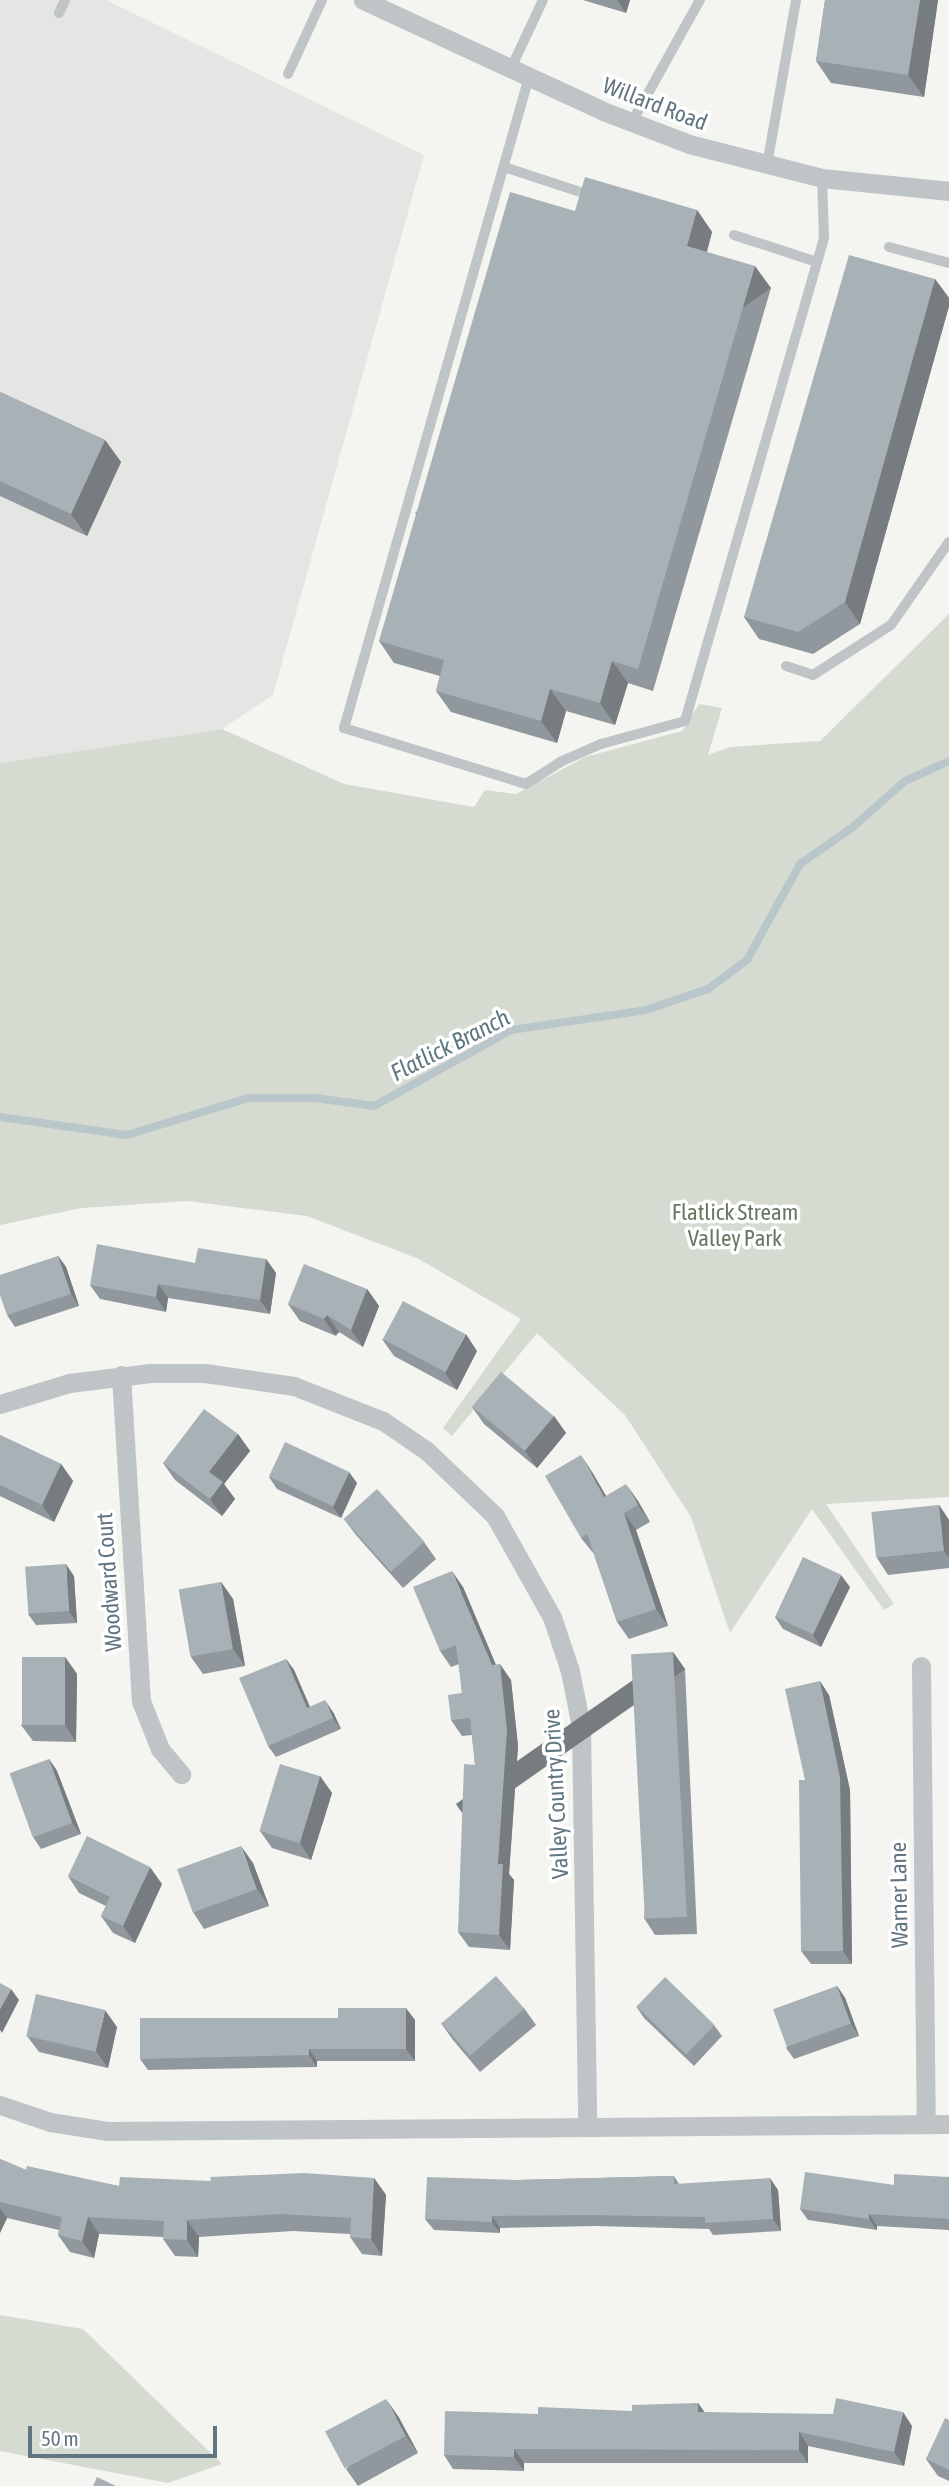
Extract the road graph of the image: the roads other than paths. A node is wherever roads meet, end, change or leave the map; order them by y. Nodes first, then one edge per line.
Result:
1 (65, 0) edge
2 (322, 0) edge
3 (363, 0) edge
4 (543, 0) edge
5 (700, 0) edge
6 (796, 0) edge
7 (59, 13) dead end
8 (511, 68) junction
9 (288, 74) dead end
10 (529, 77) junction
11 (632, 122) junction
12 (766, 166) junction
13 (504, 167) junction
14 (822, 178) junction
15 (949, 191) edge
16 (589, 195) edge
17 (734, 236) dead end
18 (889, 247) dead end
19 (817, 262) junction
20 (949, 263) edge
21 (949, 542) edge
22 (786, 666) dead end
23 (121, 1375) junction
24 (0, 1404) edge
25 (921, 1666) dead end
26 (181, 1774) dead end
27 (0, 2105) edge
28 (926, 2124) junction
29 (949, 2124) edge
30 (587, 2127) junction

1 - 7 lane
2 - 9 lane
3 - 8 street, Willard Road
4 - 8 lane
5 - 11 lane
6 - 12 lane
8 - 10 street, Willard Road
10 - 11 street, Willard Road
10 - 13 lane
11 - 12 street, Willard Road
12 - 14 street, Willard Road
13 - 16 lane
13 - 19 lane
14 - 15 street, Willard Road
14 - 19 lane
17 - 19 lane
18 - 20 lane
21 - 22 lane
23 - 24 street, Valley Country Drive
23 - 26 street, Woodward Court
23 - 30 street, Valley Country Drive
25 - 28 street, Warner Lane
27 - 30 street
28 - 29 street
28 - 30 street

